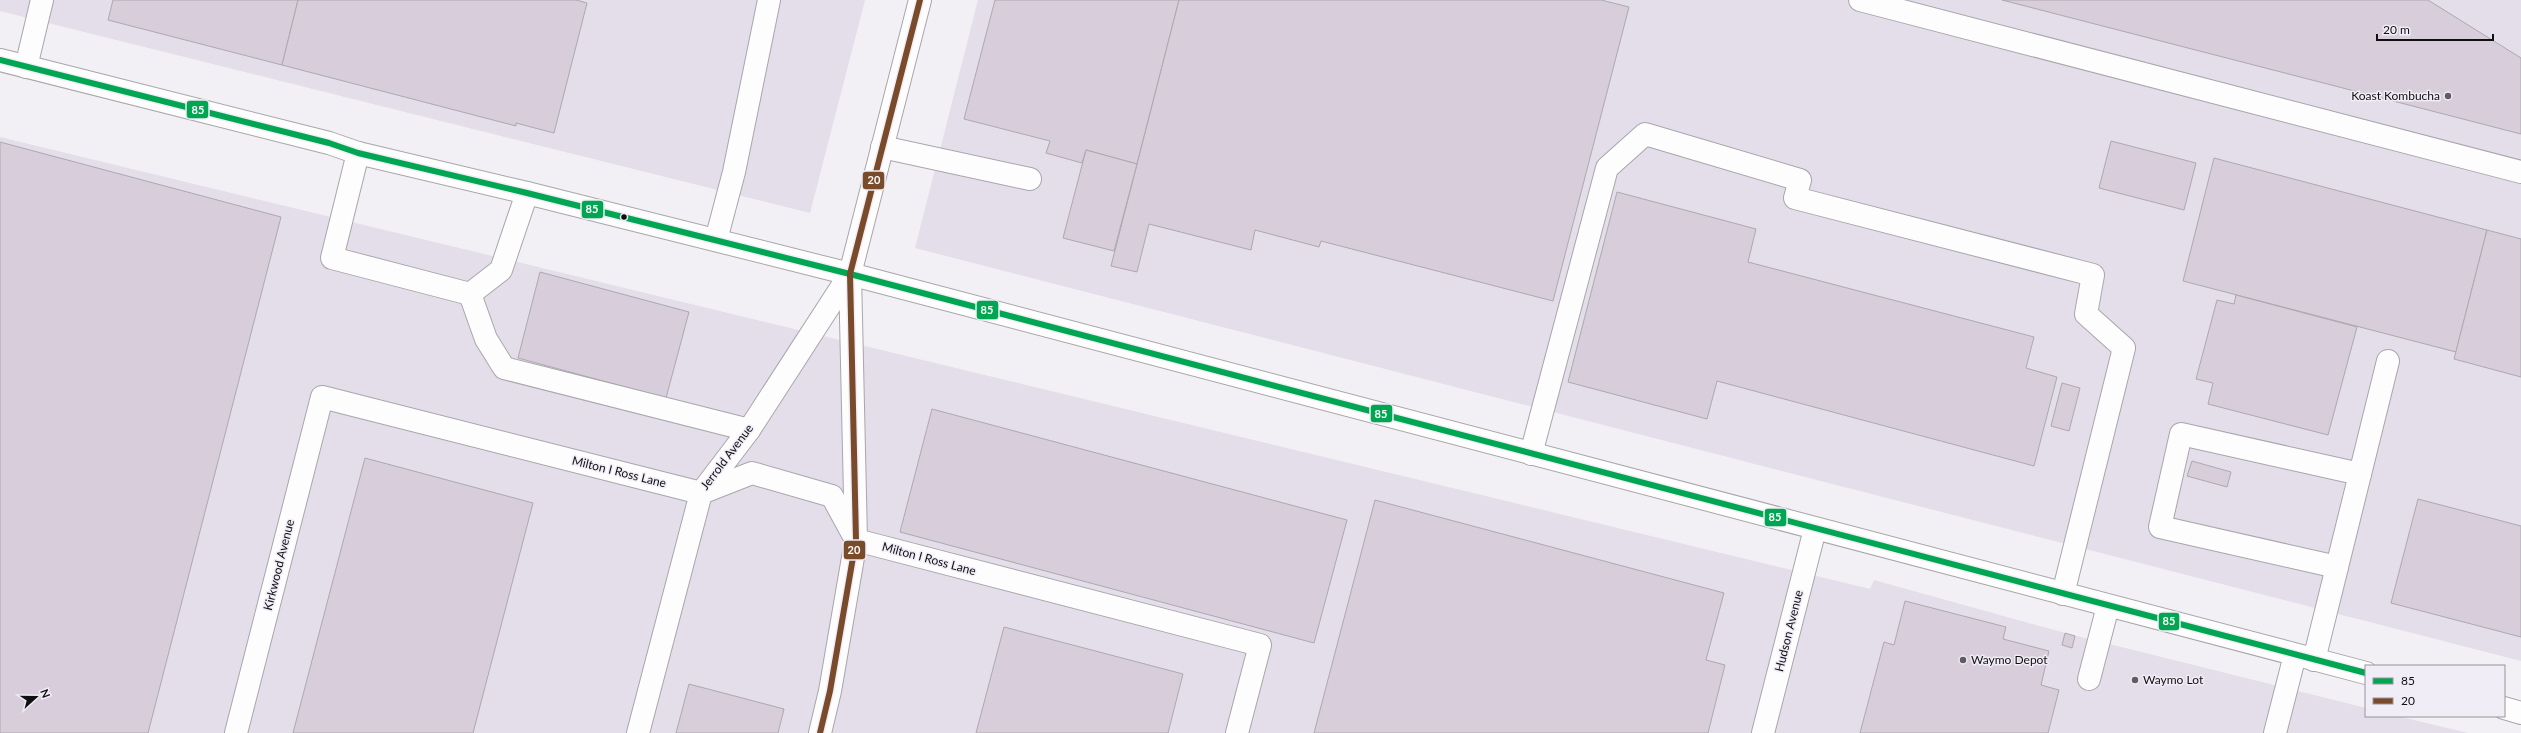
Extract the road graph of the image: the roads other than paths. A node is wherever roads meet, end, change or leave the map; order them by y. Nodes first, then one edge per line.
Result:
1 (42, 0) edge
2 (769, 0) edge
3 (920, 0) edge
4 (1860, 0) edge
5 (0, 60) edge
6 (26, 67) junction
7 (882, 147) junction
8 (358, 153) junction
9 (2521, 172) edge
10 (1030, 180) dead end
11 (527, 193) junction
12 (716, 240) junction
13 (850, 274) junction
14 (470, 294) junction
15 (2388, 361) dead end
16 (322, 397) joint
17 (749, 430) junction
18 (1531, 454) junction
19 (2360, 474) junction
20 (701, 493) junction
21 (1815, 529) junction
22 (856, 540) junction
23 (2337, 567) junction
24 (2064, 594) junction
25 (2108, 606) junction
26 (2304, 658) junction
27 (2365, 673) edge
28 (2089, 679) dead end
29 (2505, 708) edge
30 (2521, 713) edge
31 (236, 733) edge
32 (638, 733) edge
33 (820, 733) edge
34 (1237, 733) edge
35 (1763, 733) edge
36 (2275, 733) edge

1 - 6 street
2 - 12 street
3 - 7 street, Jerrold Avenue
4 - 9 street
5 - 6 street
6 - 8 street
7 - 10 street
7 - 13 street, Jerrold Avenue
8 - 11 street
8 - 14 street
11 - 12 street
11 - 14 street
12 - 13 street
13 - 17 street, Jerrold Avenue
13 - 18 street
13 - 22 street, Jerrold Avenue
14 - 17 street
15 - 19 street
16 - 20 street, Milton I Ross Lane
16 - 31 street, Kirkwood Avenue
17 - 20 street, Jerrold Avenue
18 - 21 street
18 - 24 street
19 - 23 street
19 - 23 street
20 - 22 street
20 - 32 street, Jerrold Avenue
21 - 24 street
21 - 35 street, Hudson Avenue
22 - 33 street, Jerrold Avenue
22 - 34 street, Milton I Ross Lane
23 - 26 street
24 - 25 street
25 - 26 street
25 - 28 street
26 - 27 street
26 - 36 street
29 - 30 street

